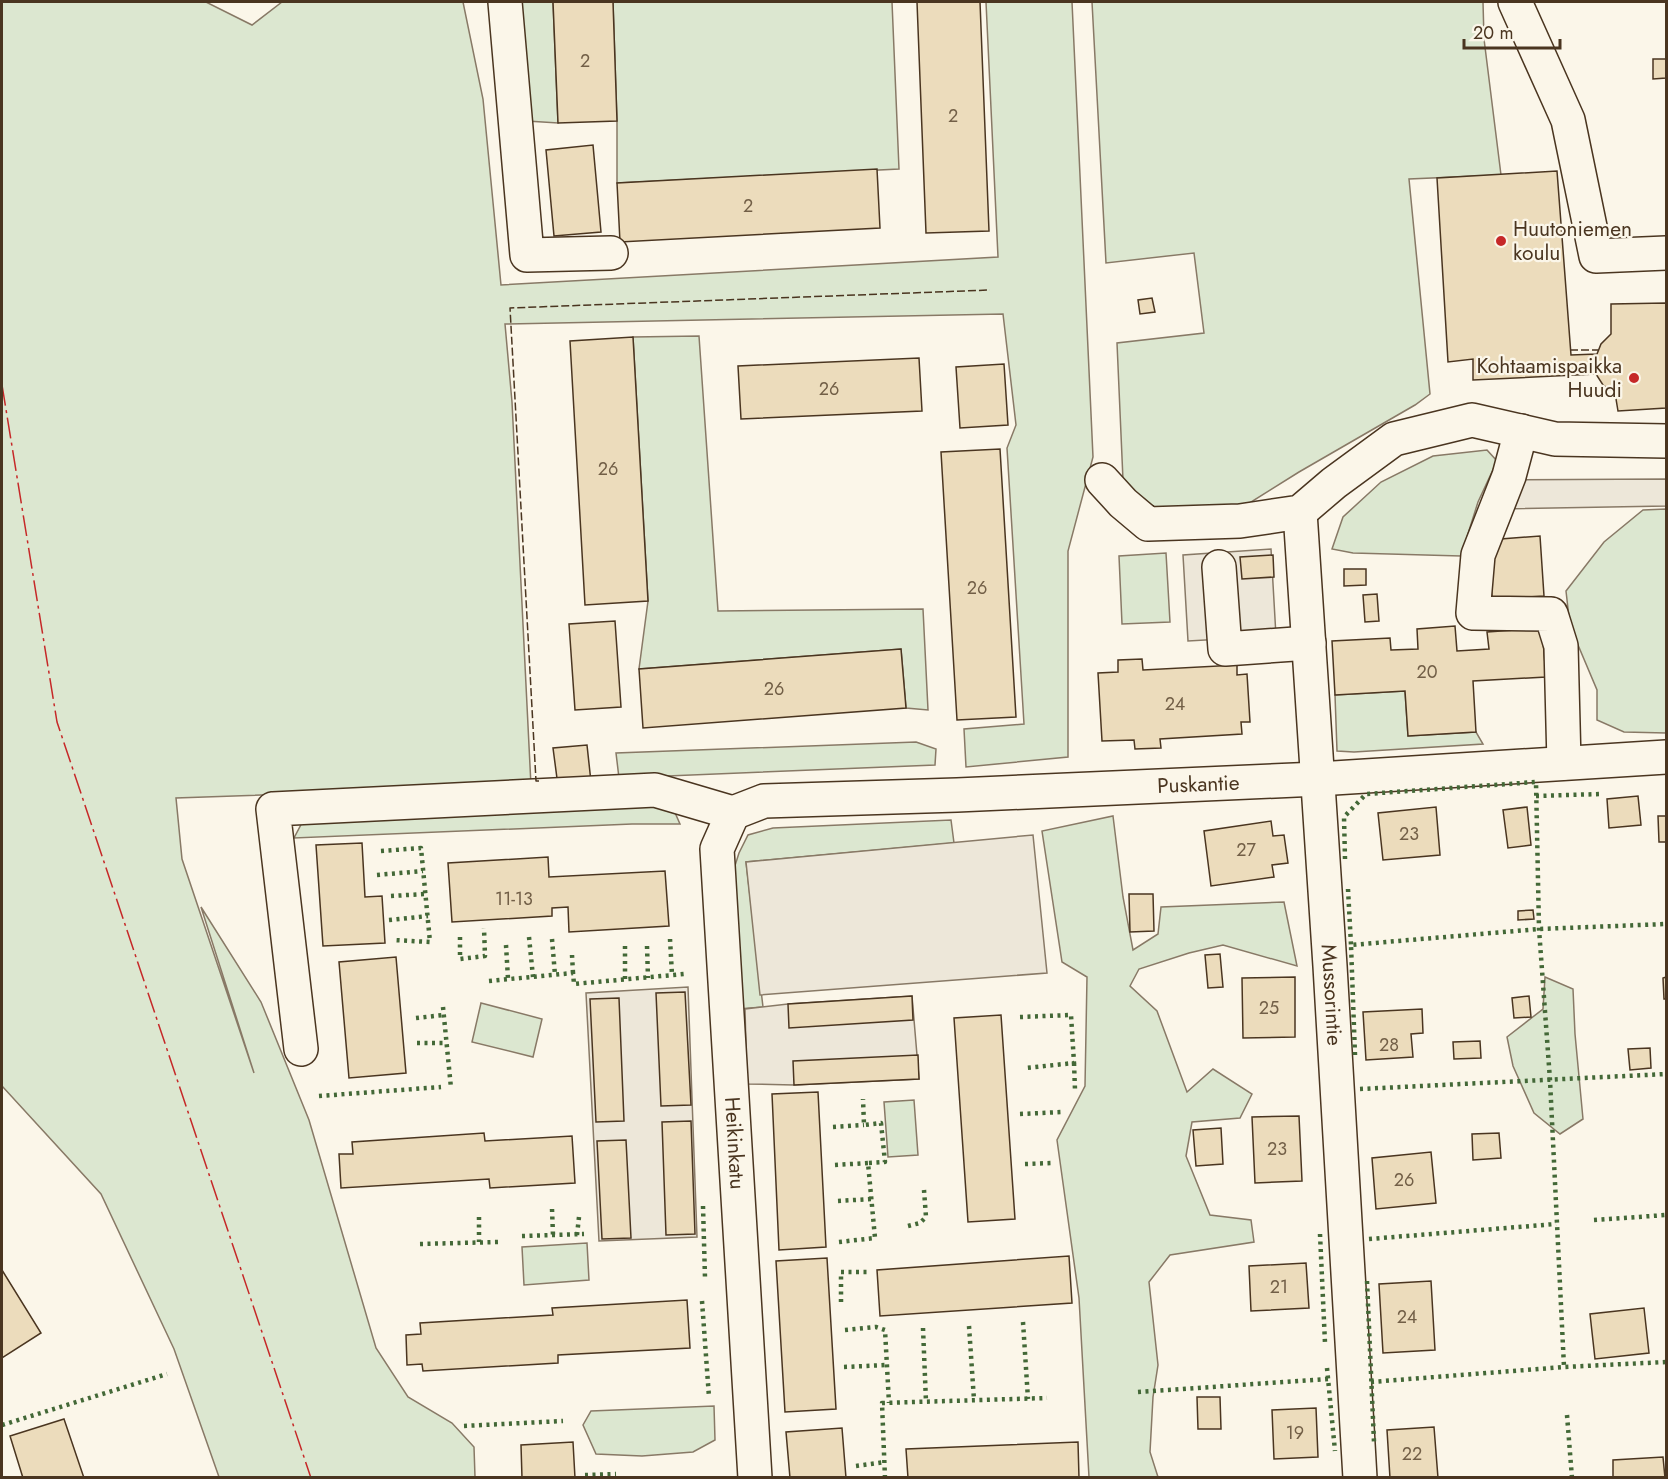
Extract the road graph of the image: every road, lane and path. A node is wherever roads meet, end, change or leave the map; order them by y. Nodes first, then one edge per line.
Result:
1 (505, 2) edge
2 (1515, 2) edge
3 (611, 253) dead end
4 (1666, 253) edge
5 (1521, 431) junction
6 (1666, 441) edge
7 (1102, 480) dead end
8 (1300, 512) junction
9 (1220, 567) dead end
10 (1309, 644) junction
11 (1666, 757) edge
12 (1564, 763) junction
13 (1318, 779) junction
14 (734, 813) junction
15 (301, 1049) dead end
16 (755, 1478) edge
17 (1360, 1478) edge

1 - 3 street
2 - 4 street
5 - 6 street
5 - 8 street
5 - 12 street
7 - 8 street
8 - 10 street, Mussorintie
9 - 10 street
10 - 13 street, Mussorintie
11 - 12 street, Puskantie
12 - 13 street, Puskantie
13 - 14 street, Puskantie
13 - 17 street, Mussorintie
14 - 15 street
14 - 16 street, Heikinkatu

